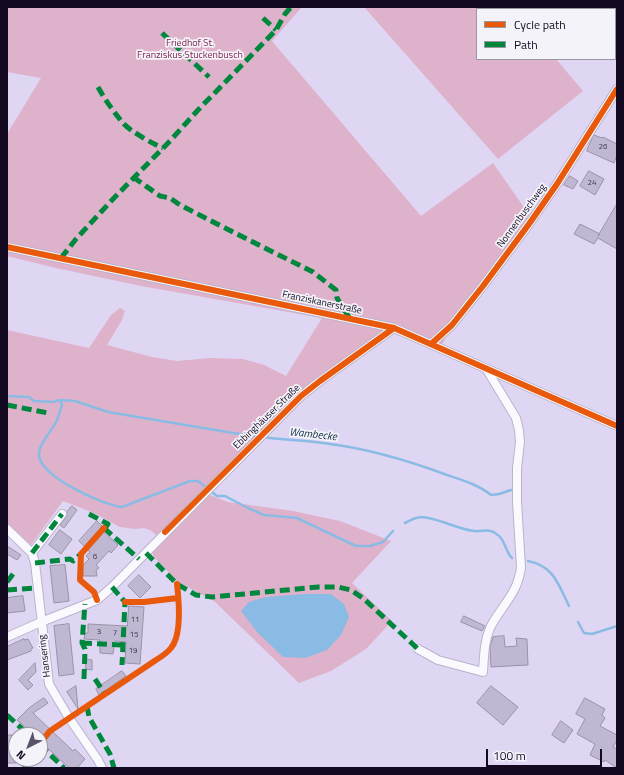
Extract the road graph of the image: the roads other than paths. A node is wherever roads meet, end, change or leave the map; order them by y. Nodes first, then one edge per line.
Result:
1 (617, 89) edge
2 (7, 247) edge
3 (394, 328) junction
4 (431, 344) junction
5 (487, 370) junction
6 (617, 426) edge
7 (62, 514) dead end
8 (7, 529) edge
9 (32, 553) junction
10 (41, 622) junction
11 (7, 637) edge
12 (418, 649) dead end
13 (102, 768) edge

1 - 4 street, Nonnenbuschweg
2 - 3 street, Franziskanerstraße
3 - 4 street, Franziskanerstraße
3 - 10 street, Ebbinghäuser Straße
4 - 5 street, Franziskanerstraße
5 - 6 street, Franziskanerstraße
5 - 12 street
7 - 9 street
8 - 9 street
9 - 10 street, Hansering
10 - 11 street, Ebbinghäuser Straße
10 - 13 street, Hansering

